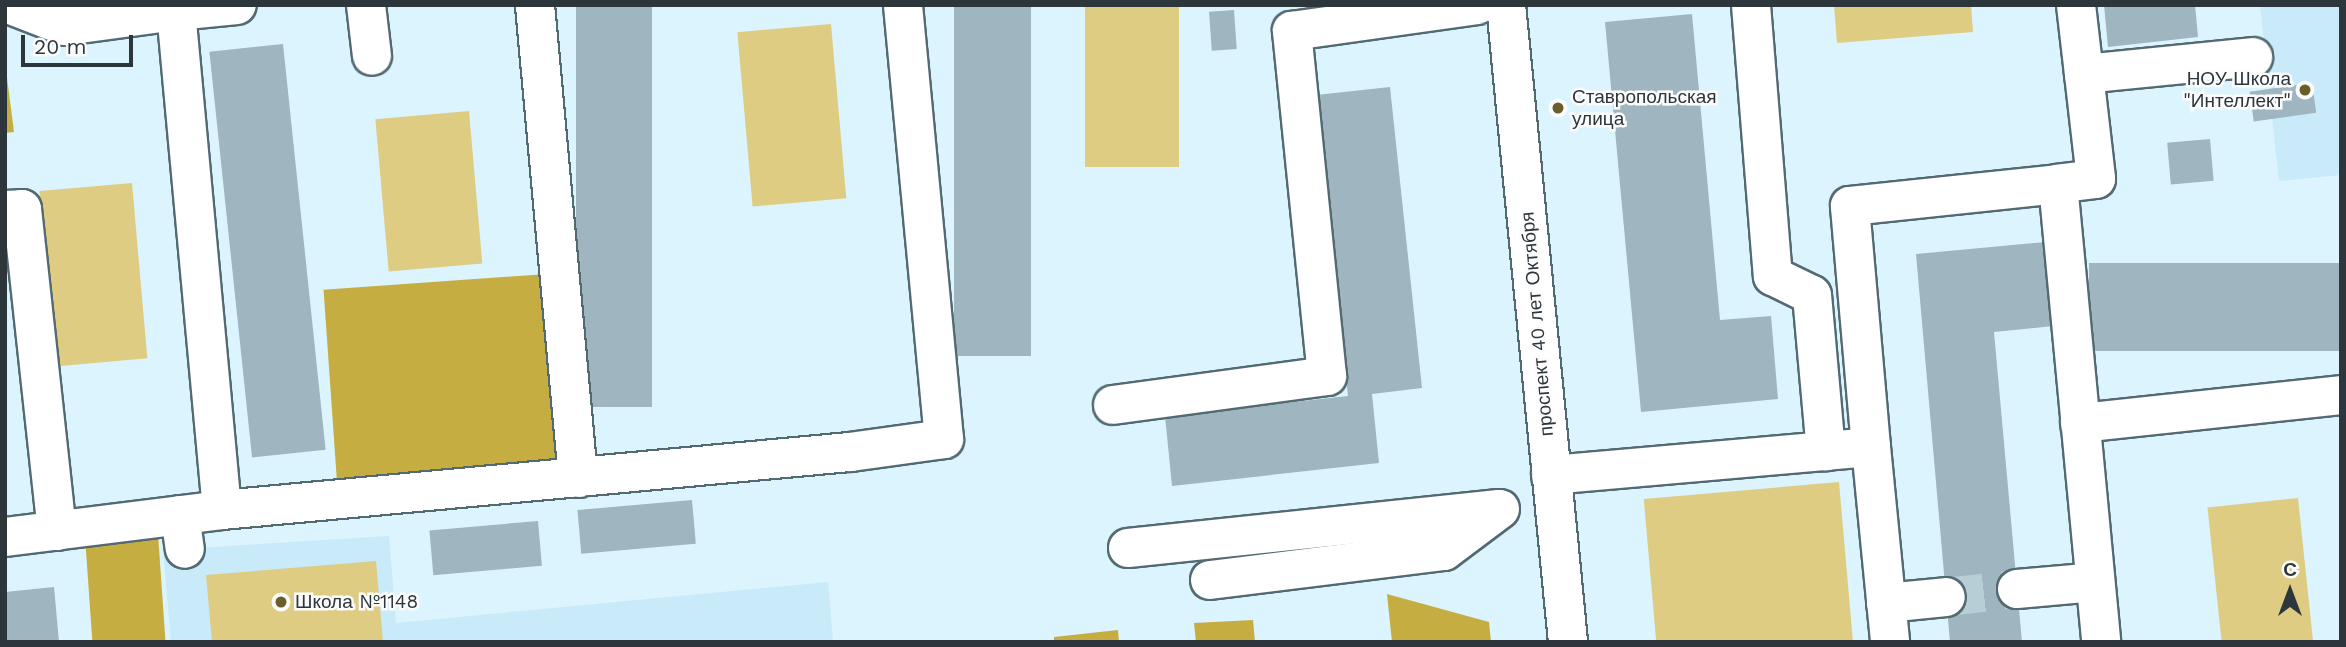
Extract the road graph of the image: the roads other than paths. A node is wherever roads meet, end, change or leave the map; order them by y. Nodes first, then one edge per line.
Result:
1 (11, 5) edge
2 (237, 5) edge
3 (366, 5) edge
4 (535, 5) edge
5 (904, 5) edge
6 (1477, 5) edge
7 (1506, 5) edge
8 (1751, 5) edge
9 (2076, 5) edge
10 (5, 6) edge
11 (176, 11) junction
12 (1291, 18) edge
13 (372, 56) dead end
14 (2253, 57) dead end
15 (2084, 74) junction
16 (2058, 184) junction
17 (5, 211) edge
18 (2341, 395) edge
19 (1112, 405) dead end
20 (2080, 423) junction
21 (1871, 447) junction
22 (1826, 451) junction
23 (578, 478) junction
24 (1552, 489) junction
25 (1499, 509) junction
26 (222, 510) junction
27 (57, 531) junction
28 (5, 537) edge
29 (1128, 548) dead end
30 (1210, 580) dead end
31 (2095, 582) junction
32 (2017, 589) tunnel mouth
33 (1946, 597) tunnel mouth
34 (1886, 603) junction
35 (1568, 642) edge
36 (1890, 642) edge
37 (2101, 642) edge

1 - 10 street
1 - 11 street
2 - 11 street
3 - 13 street
4 - 23 street
5 - 23 street
6 - 12 street
7 - 24 street, проспект 40 лет Октября
8 - 22 street
9 - 15 street
11 - 26 street
12 - 19 street
14 - 15 street
15 - 16 street
16 - 20 street
16 - 21 street
17 - 27 street
18 - 20 street
20 - 31 street
21 - 22 street
21 - 34 street
22 - 24 street
23 - 26 street
24 - 25 street
24 - 35 street, проспект 40 лет Октября
25 - 29 street
25 - 30 street
26 - 27 street
27 - 28 street
31 - 32 street
31 - 37 street
33 - 34 street
34 - 36 street

